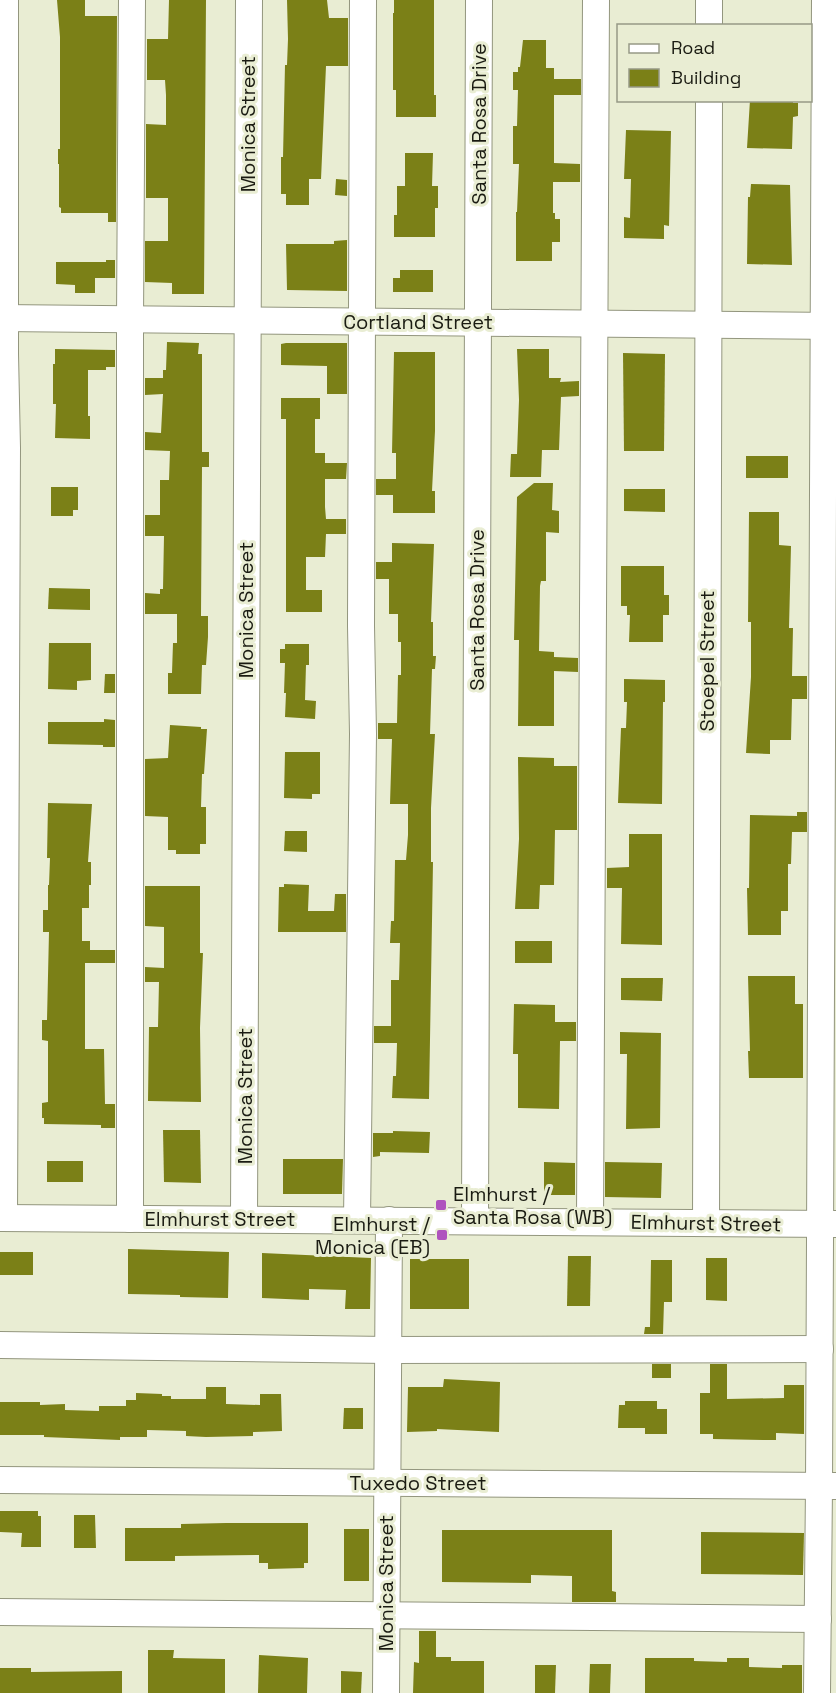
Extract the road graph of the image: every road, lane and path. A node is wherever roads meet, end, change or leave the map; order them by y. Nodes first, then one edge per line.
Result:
1 (5, 0) edge
2 (132, 0) edge
3 (249, 0) edge
4 (363, 0) edge
5 (479, 0) edge
6 (596, 0) edge
7 (709, 0) edge
8 (825, 0) edge
9 (709, 24) edge
10 (709, 102) edge
11 (2, 318) edge
12 (130, 319) junction
13 (247, 320) junction
14 (361, 321) junction
15 (478, 322) junction
16 (594, 323) junction
17 (708, 324) junction
18 (829, 326) edge
19 (2, 356) edge
20 (3, 546) edge
21 (2, 1218) edge
22 (130, 1218) junction
23 (244, 1219) junction
24 (357, 1220) junction
25 (389, 1220) junction
26 (475, 1221) junction
27 (590, 1221) junction
28 (706, 1222) junction
29 (828, 1224) edge
30 (0, 1345) edge
31 (820, 1349) junction
32 (388, 1350) junction
33 (0, 1480) edge
34 (387, 1483) junction
35 (828, 1486) edge
36 (0, 1612) edge
37 (386, 1616) junction
38 (818, 1619) junction
39 (386, 1693) edge
40 (817, 1693) edge

1 - 11 street
2 - 12 street
3 - 13 street, Monica Street
4 - 14 street
5 - 15 street, Santa Rosa Drive
6 - 16 street
7 - 9 street
8 - 18 street
10 - 17 street, Stoepel Street
11 - 12 street, Cortland Street
11 - 19 street
12 - 13 street, Cortland Street
12 - 22 street
13 - 14 street, Cortland Street
13 - 23 street, Monica Street
14 - 15 street, Cortland Street
14 - 24 street
15 - 16 street, Cortland Street
15 - 26 street, Santa Rosa Drive
16 - 17 street, Cortland Street
16 - 27 street
17 - 18 street, Cortland Street
17 - 28 street, Stoepel Street
18 - 29 street
19 - 20 street
20 - 21 street
21 - 22 street, Elmhurst Street
22 - 23 street, Elmhurst Street
23 - 24 street, Elmhurst Street
24 - 25 street, Elmhurst Street
25 - 26 street, Elmhurst Street
25 - 32 street, Monica Street
26 - 27 street, Elmhurst Street
27 - 28 street, Elmhurst Street
28 - 29 street, Elmhurst Street
29 - 31 street
30 - 32 street
31 - 32 street
31 - 35 street
32 - 34 street, Monica Street
33 - 34 street, Tuxedo Street
34 - 35 street, Tuxedo Street
34 - 37 street, Monica Street
35 - 38 street
36 - 37 street
37 - 38 street
37 - 39 street, Monica Street
38 - 40 street

